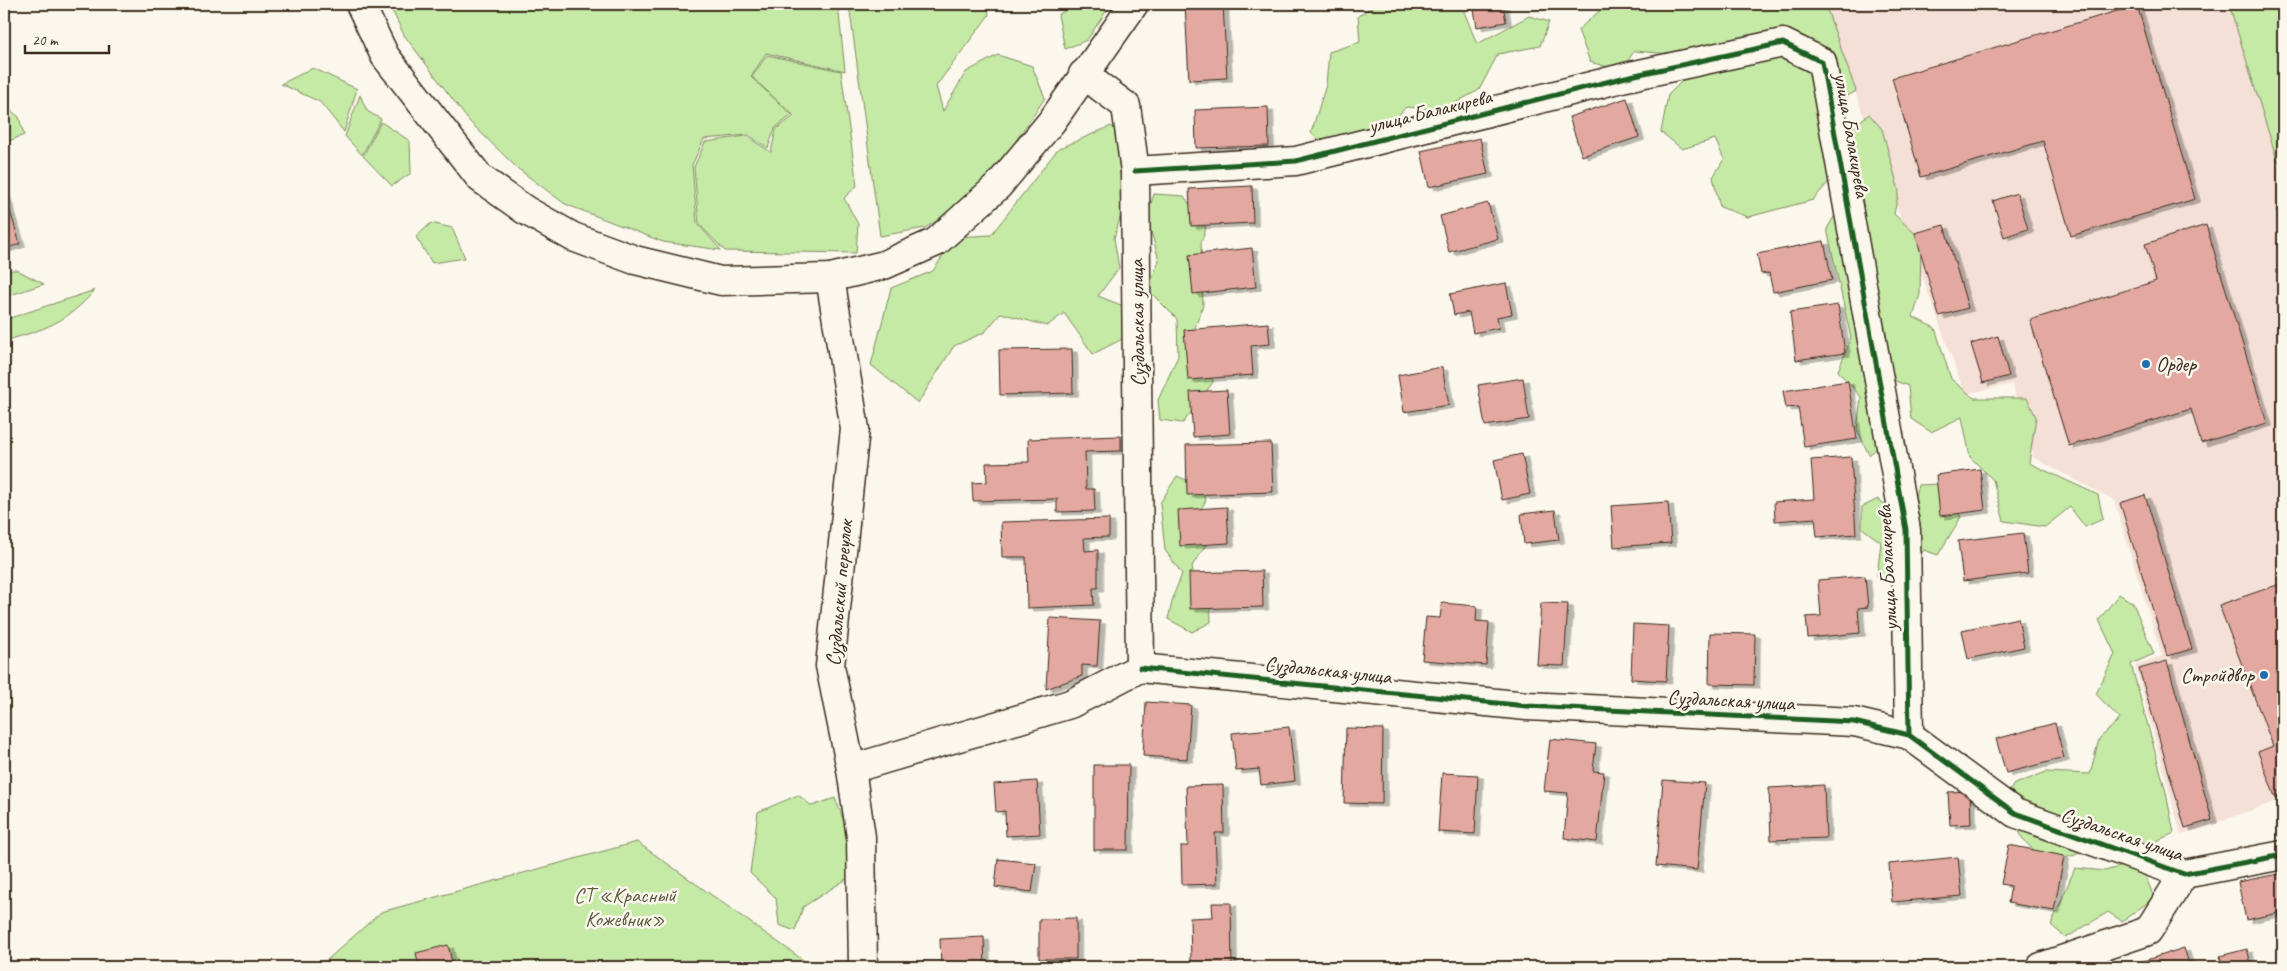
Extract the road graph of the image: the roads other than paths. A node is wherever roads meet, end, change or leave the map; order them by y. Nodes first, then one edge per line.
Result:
1 (360, 4) edge
2 (1134, 4) edge
3 (1083, 74) junction
4 (1135, 171) junction
5 (830, 278) junction
6 (1140, 668) junction
7 (1909, 735) junction
8 (851, 769) junction
9 (2283, 855) edge
10 (2184, 874) junction
11 (863, 967) edge
12 (2041, 967) edge

1 - 5 street
2 - 3 street
3 - 4 street, Суздальская улица
3 - 5 street
4 - 6 street, Суздальская улица
4 - 7 street, улица Балакирева
5 - 8 street, Суздальский переулок
6 - 7 street, Суздальская улица
6 - 8 street
7 - 10 street, Суздальская улица
8 - 11 street, Суздальский переулок
9 - 10 street, Суздальская улица
10 - 12 street

